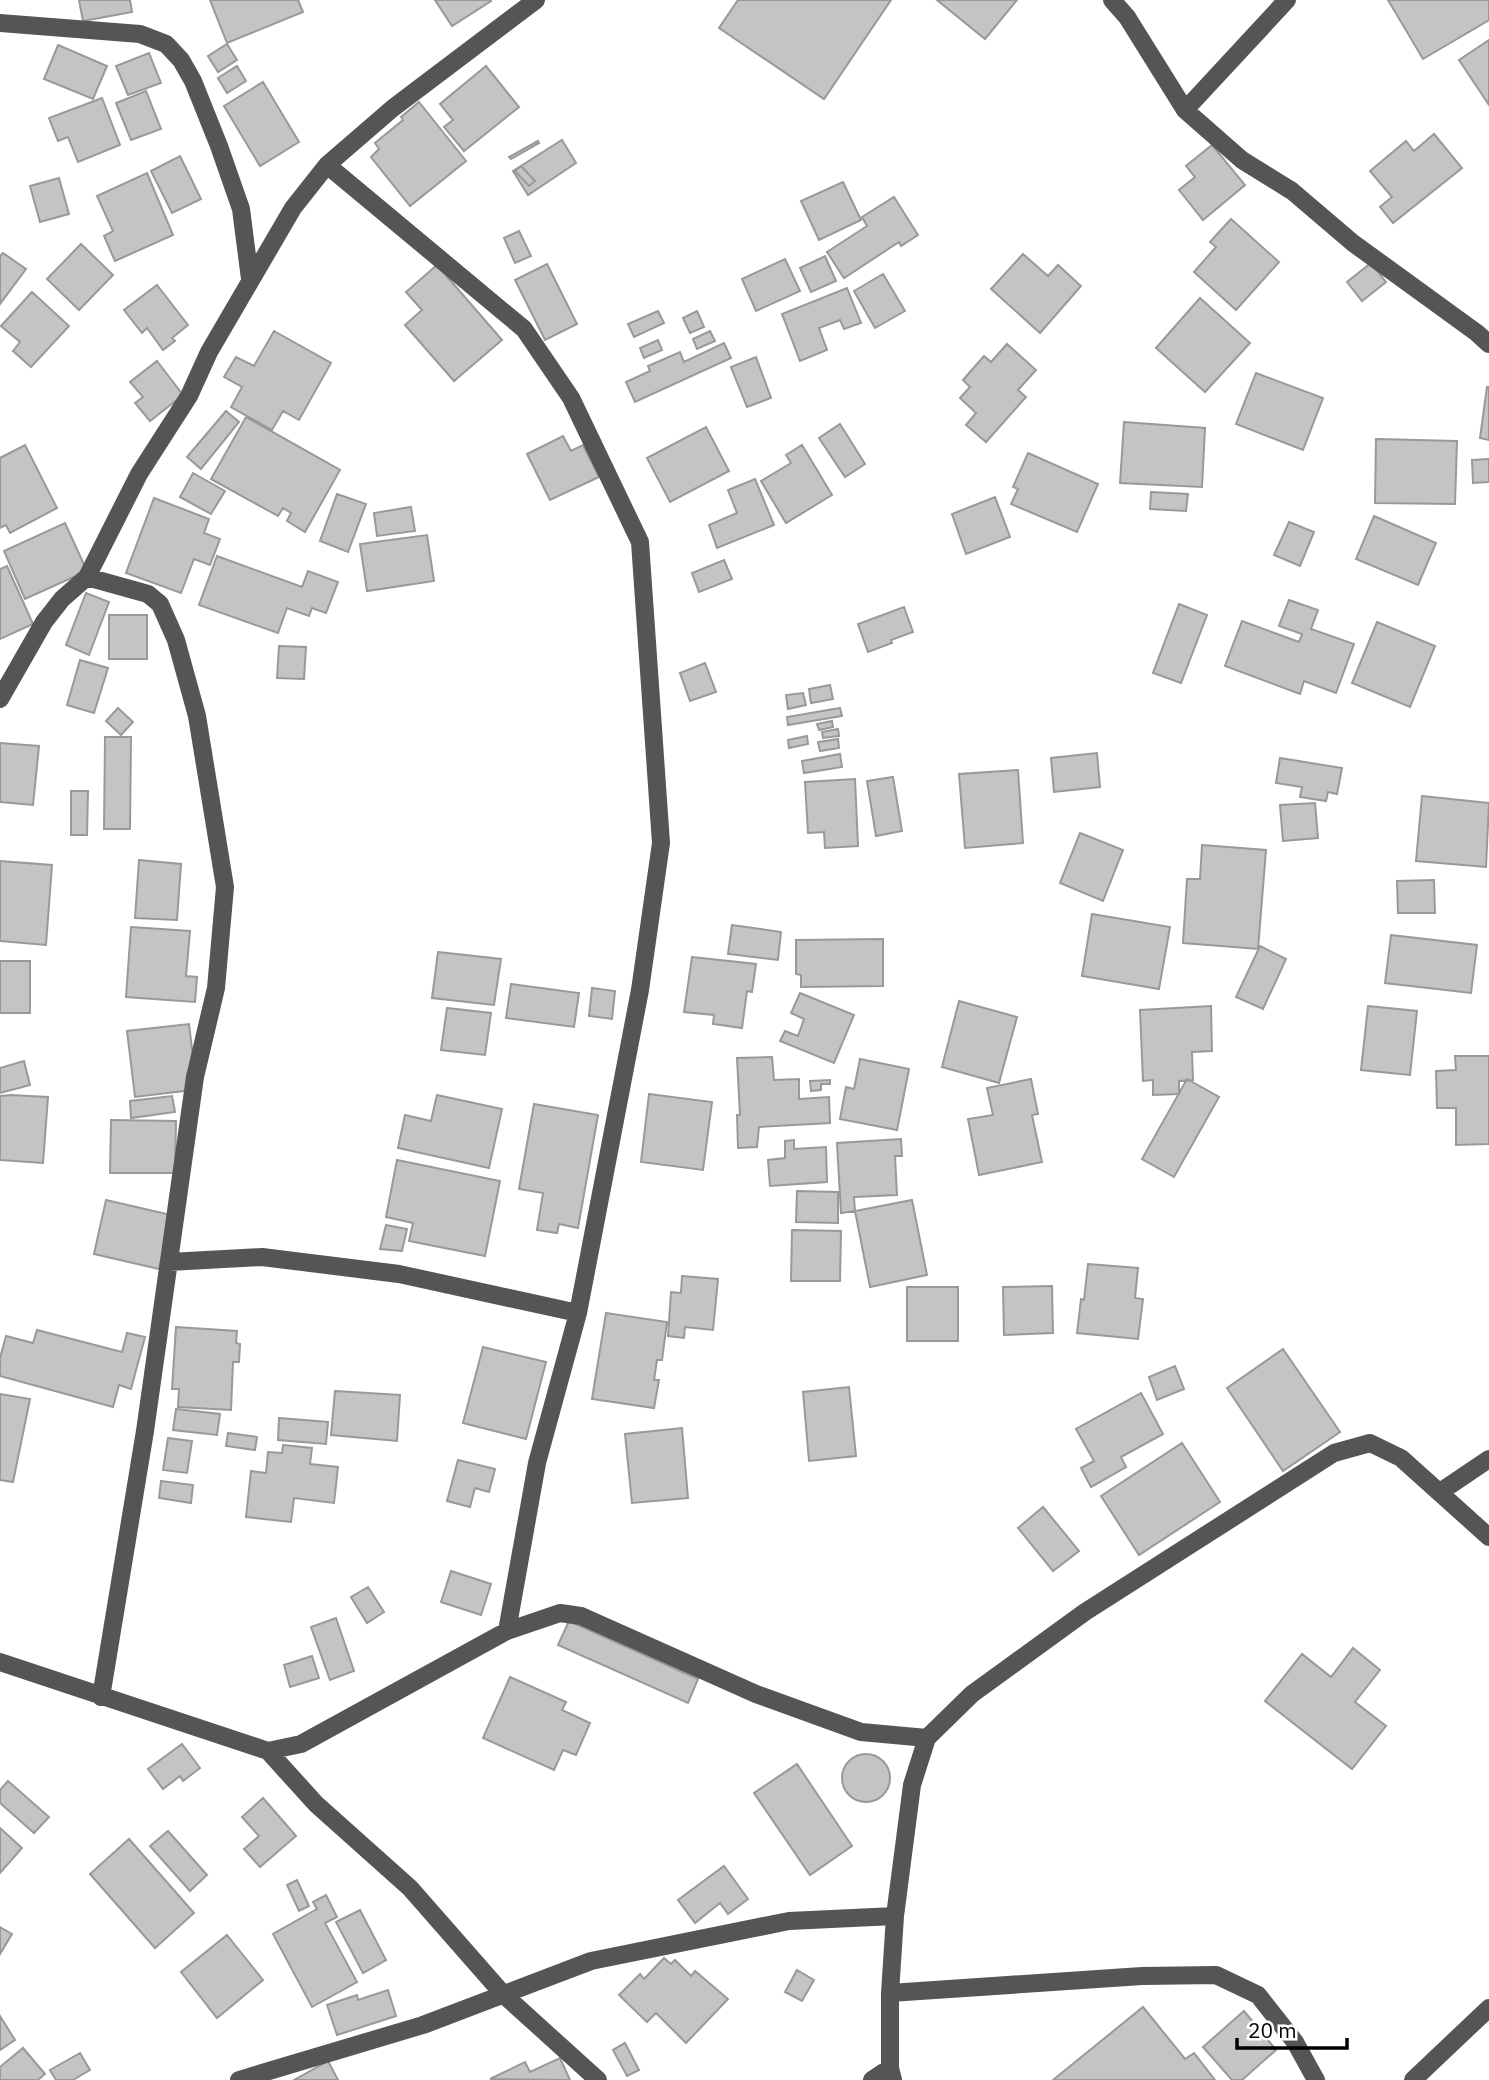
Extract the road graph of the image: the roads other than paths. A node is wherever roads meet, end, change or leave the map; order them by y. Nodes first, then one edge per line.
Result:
1 (1112, 0) edge
2 (1287, 0) edge
3 (528, 2) edge
4 (0, 23) edge
5 (1185, 110) junction
6 (327, 165) junction
7 (250, 278) junction
8 (1489, 344) edge
9 (87, 577) junction
10 (0, 699) edge
11 (169, 1262) junction
12 (578, 1313) junction
13 (1489, 1460) edge
14 (1440, 1492) junction
15 (1489, 1537) edge
16 (507, 1631) junction
17 (0, 1662) edge
18 (102, 1697) junction
19 (927, 1738) junction
20 (268, 1751) junction
21 (895, 1916) junction
22 (890, 1993) junction
23 (503, 1994) junction
24 (1489, 2008) edge
25 (892, 2074) edge
26 (239, 2080) edge
27 (598, 2080) edge
28 (872, 2080) edge
29 (1316, 2080) edge
30 (1413, 2080) edge

1 - 5 street
2 - 5 street
3 - 6 street
4 - 7 street
5 - 8 street
6 - 7 street
6 - 12 street
7 - 9 street
9 - 10 street
9 - 11 street
11 - 12 street
11 - 18 street
12 - 16 street
13 - 14 street
14 - 15 street
14 - 19 street
16 - 19 street
16 - 20 street
17 - 18 street
18 - 20 street
19 - 21 street
20 - 23 street
21 - 22 street
21 - 23 street
22 - 25 street
22 - 29 street
23 - 26 street
23 - 27 street
24 - 30 street
25 - 28 street

